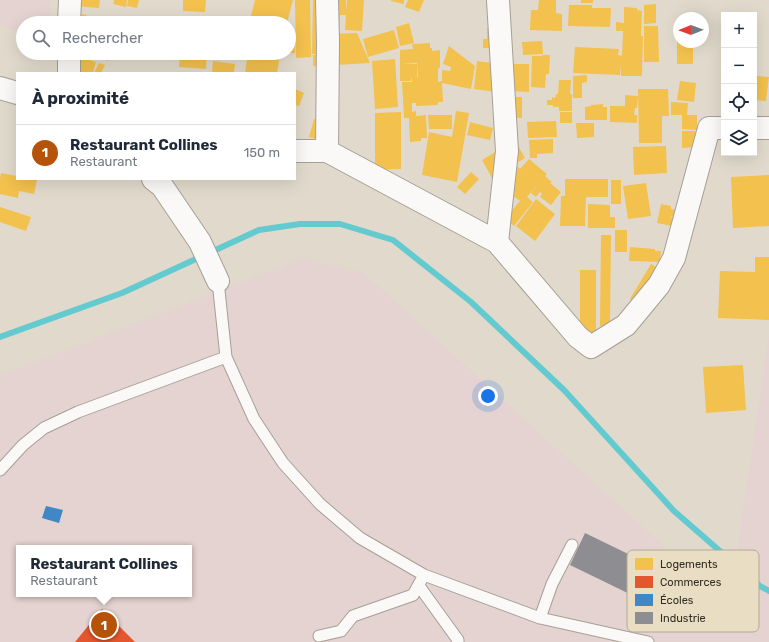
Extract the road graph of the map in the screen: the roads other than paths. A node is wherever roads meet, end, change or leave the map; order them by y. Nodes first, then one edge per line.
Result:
1 (70, 0) edge
2 (327, 0) edge
3 (498, 0) edge
4 (70, 16) edge
5 (69, 60) edge
6 (69, 72) edge
7 (0, 88) edge
8 (16, 93) edge
9 (721, 128) edge
10 (757, 128) edge
11 (769, 128) edge
12 (296, 151) edge
13 (327, 151) junction
14 (154, 180) edge
15 (497, 242) junction
16 (218, 281) joint
17 (226, 357) junction
18 (0, 470) edge
19 (572, 545) dead end
20 (424, 575) junction
21 (419, 586) junction
22 (540, 618) junction
23 (320, 636) dead end
24 (458, 642) edge
25 (648, 642) edge

1 - 4 street
2 - 13 street
3 - 15 street
5 - 6 street
7 - 8 street
9 - 15 street
10 - 11 street
12 - 13 street
13 - 15 street
14 - 16 street
16 - 17 lane
17 - 18 lane
17 - 20 lane
19 - 22 lane
20 - 21 lane
20 - 22 lane
21 - 23 lane
21 - 24 lane
22 - 25 lane

